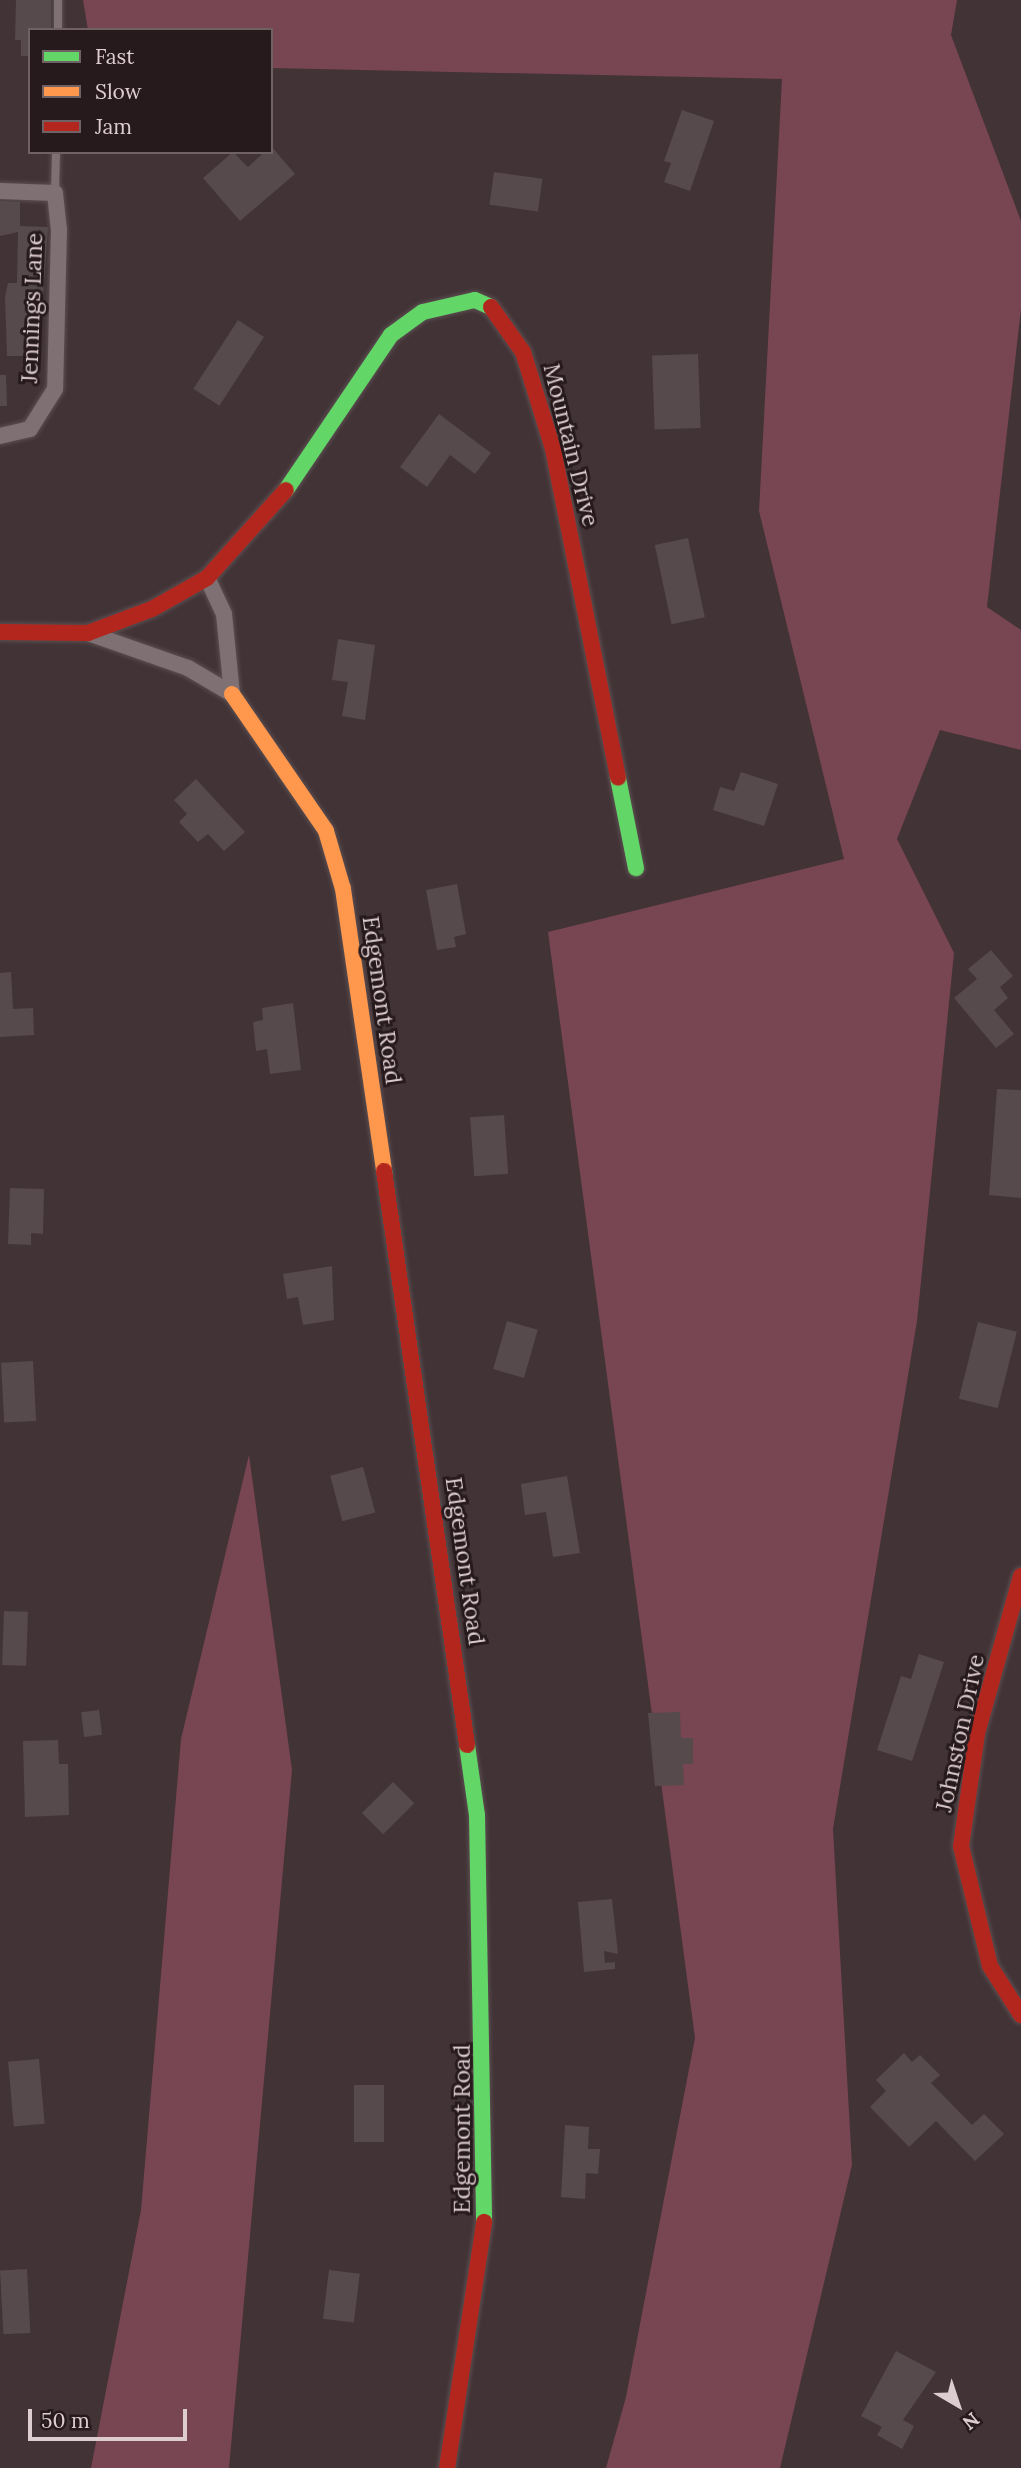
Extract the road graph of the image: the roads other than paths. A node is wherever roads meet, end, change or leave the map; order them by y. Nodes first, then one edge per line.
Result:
1 (58, 0) edge
2 (58, 28) edge
3 (56, 154) edge
4 (0, 191) edge
5 (55, 193) junction
6 (0, 436) edge
7 (207, 578) junction
8 (0, 632) edge
9 (88, 633) junction
10 (232, 694) junction
11 (636, 868) dead end
12 (1021, 1576) edge
13 (1021, 2015) edge
14 (447, 2468) edge

1 - 2 lane
3 - 5 lane
4 - 5 street
5 - 6 street, Jennings Lane
7 - 9 street, Mountain Drive
7 - 10 street, Edgemont Road
7 - 11 street, Mountain Drive
8 - 9 street
9 - 10 street, Edgemont Road
10 - 14 street, Edgemont Road
12 - 13 street, Johnston Drive

